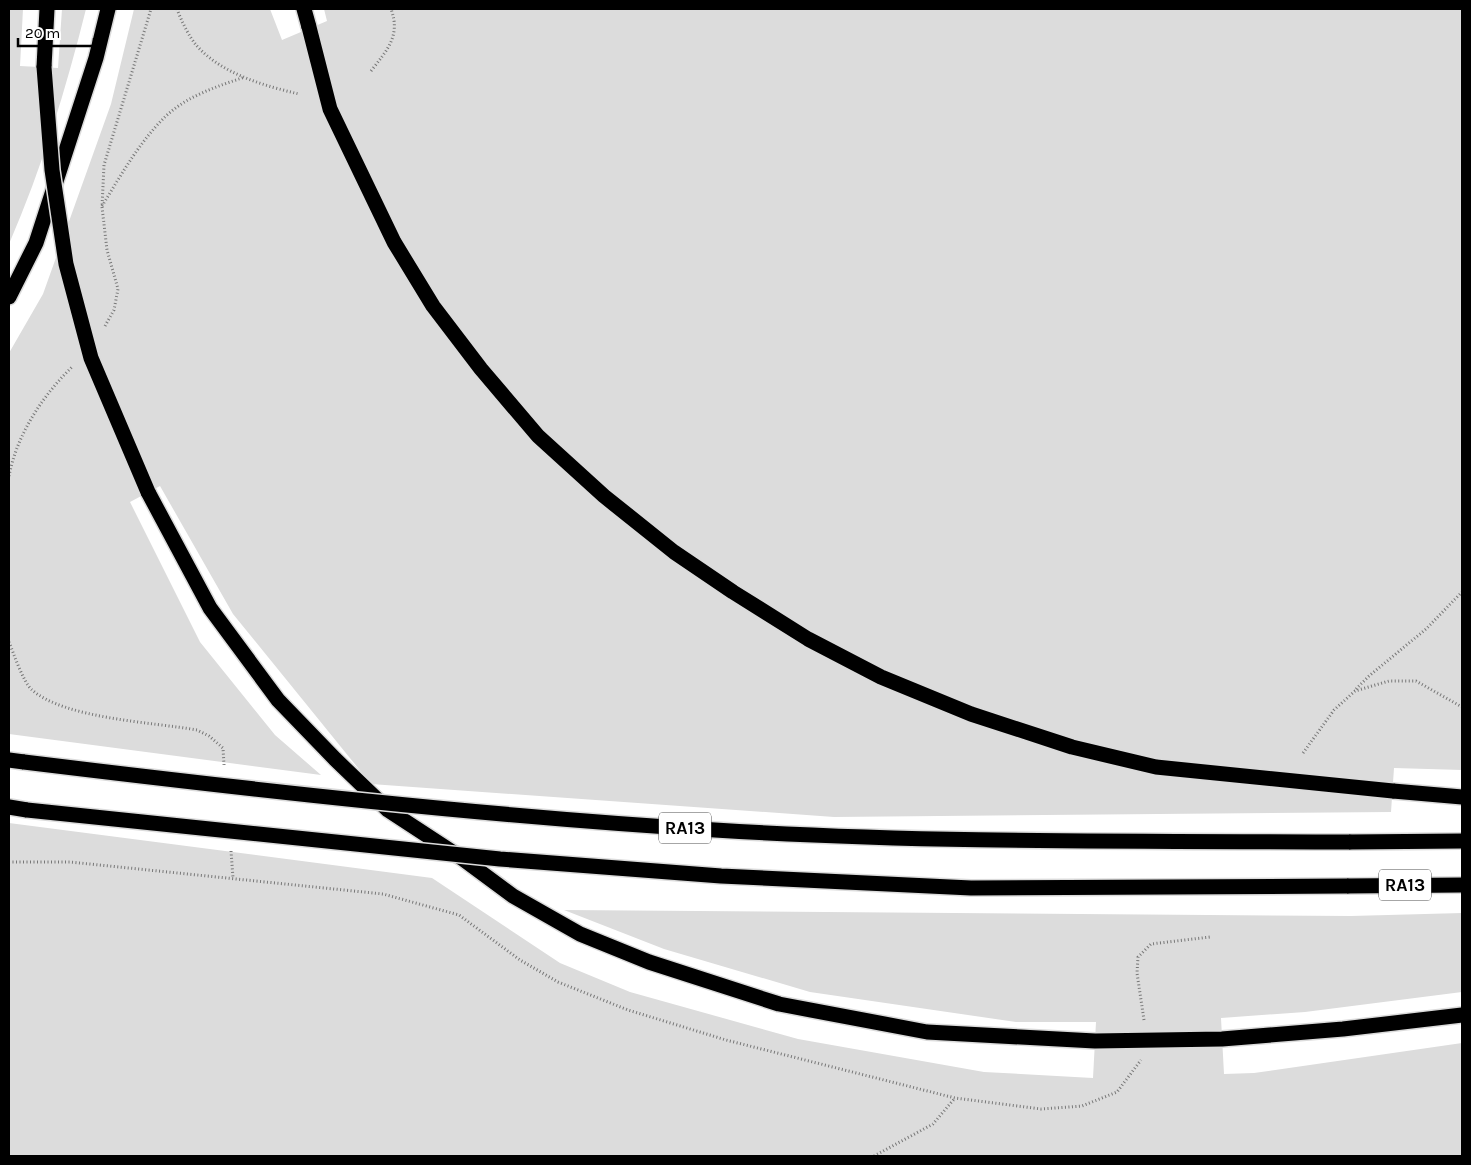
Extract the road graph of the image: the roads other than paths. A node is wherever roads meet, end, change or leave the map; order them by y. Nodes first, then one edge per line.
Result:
1 (48, 9) edge
2 (108, 9) edge
3 (304, 9) edge
4 (9, 297) edge
5 (9, 760) edge
6 (1462, 796) edge
7 (9, 807) edge
8 (1462, 841) edge
9 (1462, 885) edge
10 (1462, 1015) edge

1 - 10 highway, bridge
2 - 4 highway
3 - 6 highway, bridge
5 - 8 highway, RA13, bridge
7 - 9 highway, RA13, bridge

